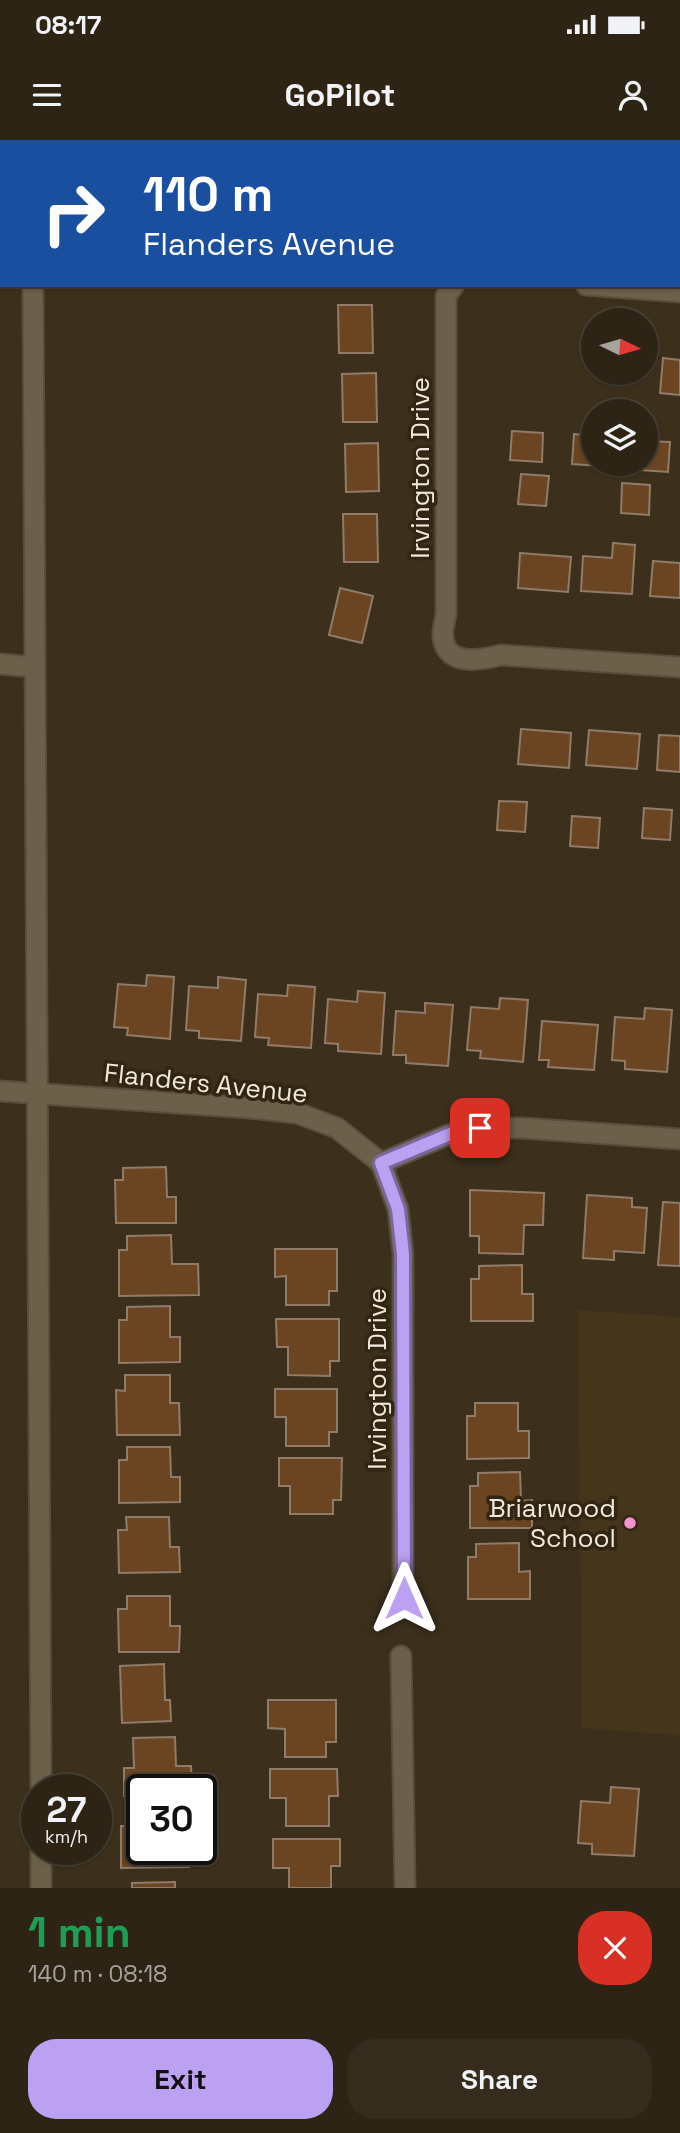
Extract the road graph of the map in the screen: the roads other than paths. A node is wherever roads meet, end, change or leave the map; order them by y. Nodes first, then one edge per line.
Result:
1 (33, 287) edge
2 (453, 287) edge
3 (613, 287) edge
4 (680, 292) edge
5 (0, 664) edge
6 (34, 667) junction
7 (680, 667) edge
8 (0, 1091) edge
9 (36, 1094) junction
10 (680, 1139) edge
11 (381, 1163) junction
12 (404, 1598) dead end
13 (401, 1656) dead end
14 (40, 1774) edge
15 (41, 1865) edge
16 (41, 1888) edge
17 (405, 1888) edge

1 - 6 street
2 - 7 street, Irvington Drive
3 - 4 street
5 - 6 street
6 - 9 street
8 - 9 street, Flanders Avenue
9 - 11 street, Flanders Avenue
9 - 14 street
10 - 11 street
11 - 12 street, Irvington Drive
13 - 17 street
15 - 16 street

